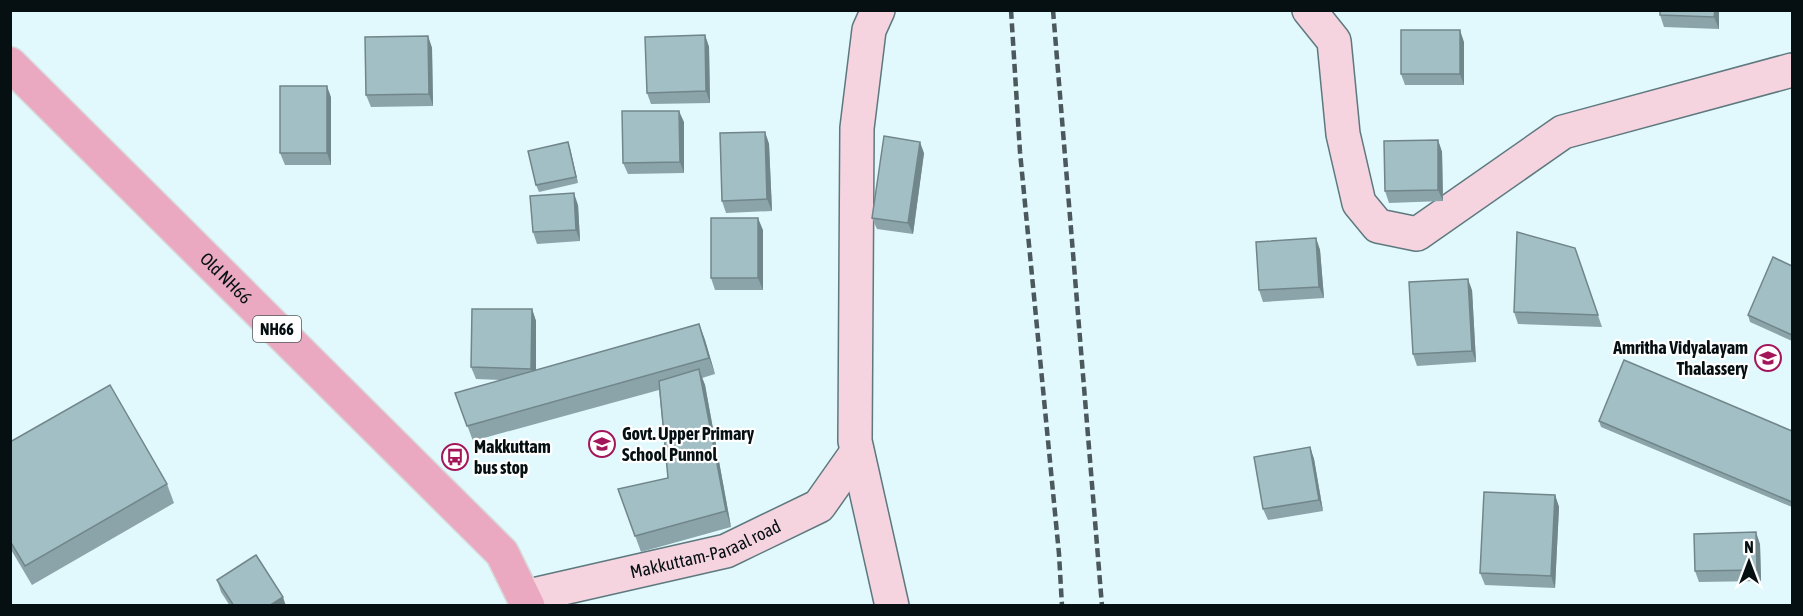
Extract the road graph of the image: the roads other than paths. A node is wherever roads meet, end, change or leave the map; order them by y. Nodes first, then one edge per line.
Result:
1 (878, 10) edge
2 (1309, 10) edge
3 (10, 64) edge
4 (1792, 70) edge
5 (857, 452) junction
6 (526, 601) edge
7 (892, 606) edge

1 - 5 main road
2 - 4 main road
3 - 6 main road, Old NH66 / NH66
5 - 6 main road, Makkuttam-Paraal road
5 - 7 main road

